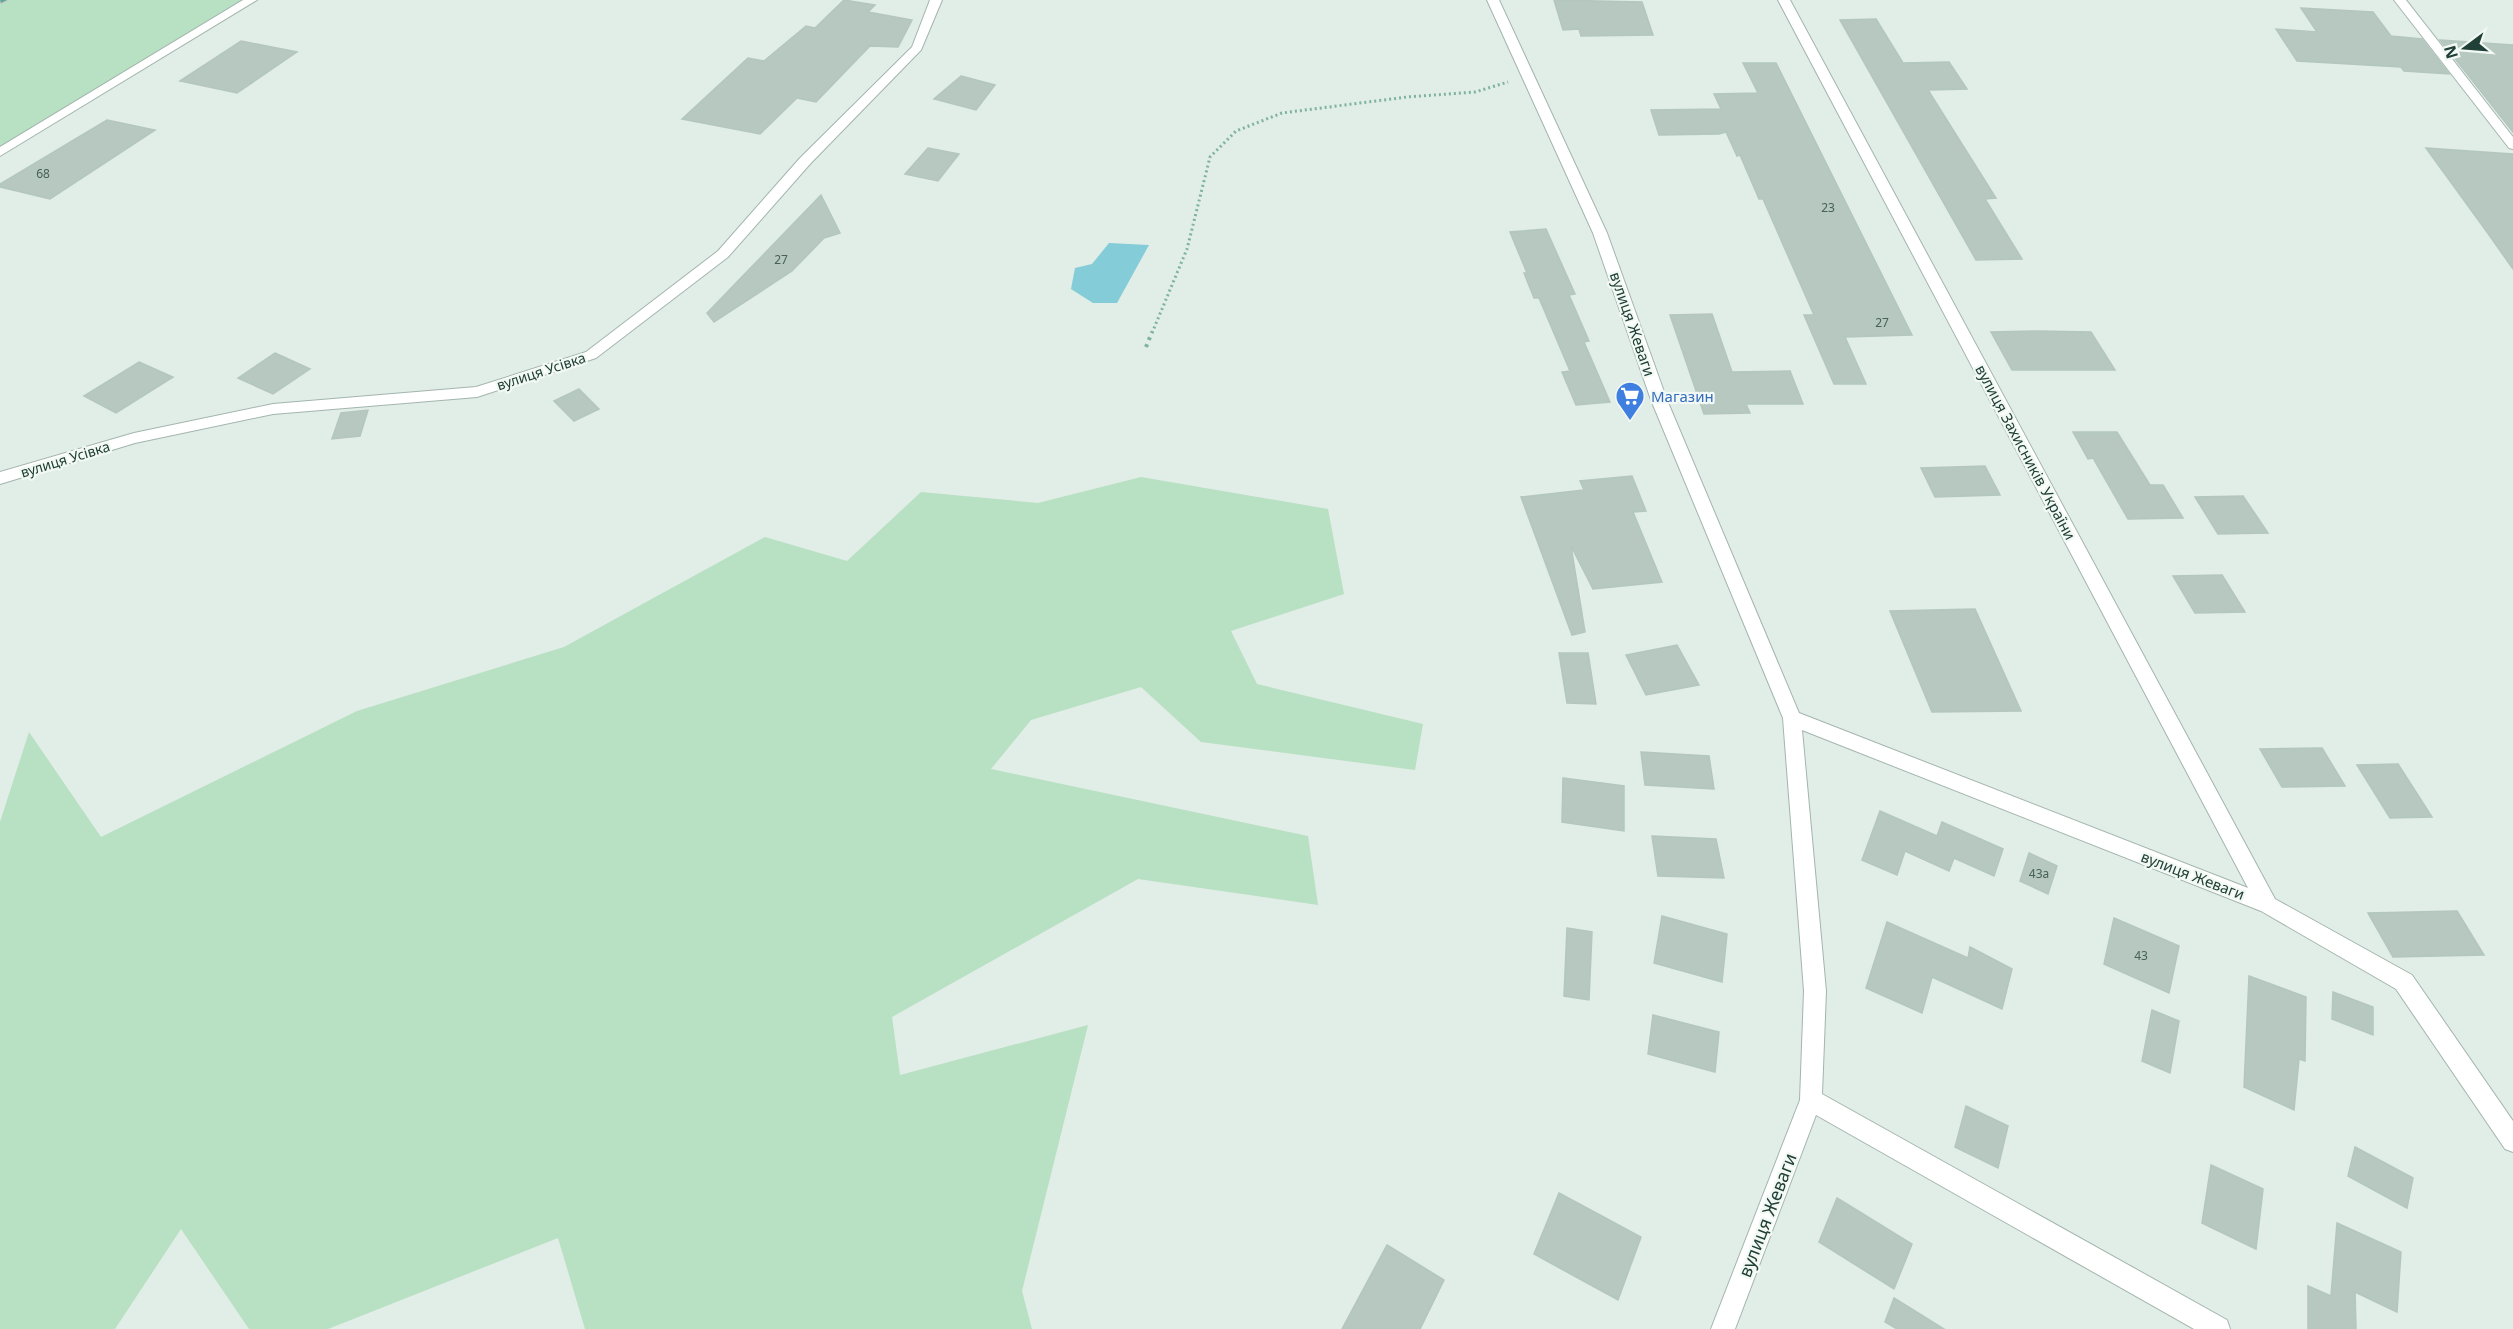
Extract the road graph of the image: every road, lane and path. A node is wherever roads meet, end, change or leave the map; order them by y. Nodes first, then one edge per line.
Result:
1 (251, 0) edge
2 (936, 0) edge
3 (1493, 0) edge
4 (1784, 0) edge
5 (2400, 0) edge
6 (1528, 76) junction
7 (2513, 145) edge
8 (0, 152) edge
9 (1146, 347) dead end
10 (0, 478) edge
11 (1792, 718) junction
12 (2268, 905) junction
13 (1811, 1101) junction
14 (2513, 1141) edge
15 (1723, 1329) edge
16 (2218, 1329) edge

1 - 8 street
2 - 10 street, вулиця Усівка
3 - 6 street, вулиця Жеваги
4 - 12 street, вулиця Захисників України
5 - 7 street
6 - 9 path
6 - 11 street, вулиця Жеваги
11 - 12 street, вулиця Жеваги
11 - 13 street, вулиця Жеваги
12 - 14 street, вулиця Жеваги
13 - 15 street, вулиця Жеваги
13 - 16 street

